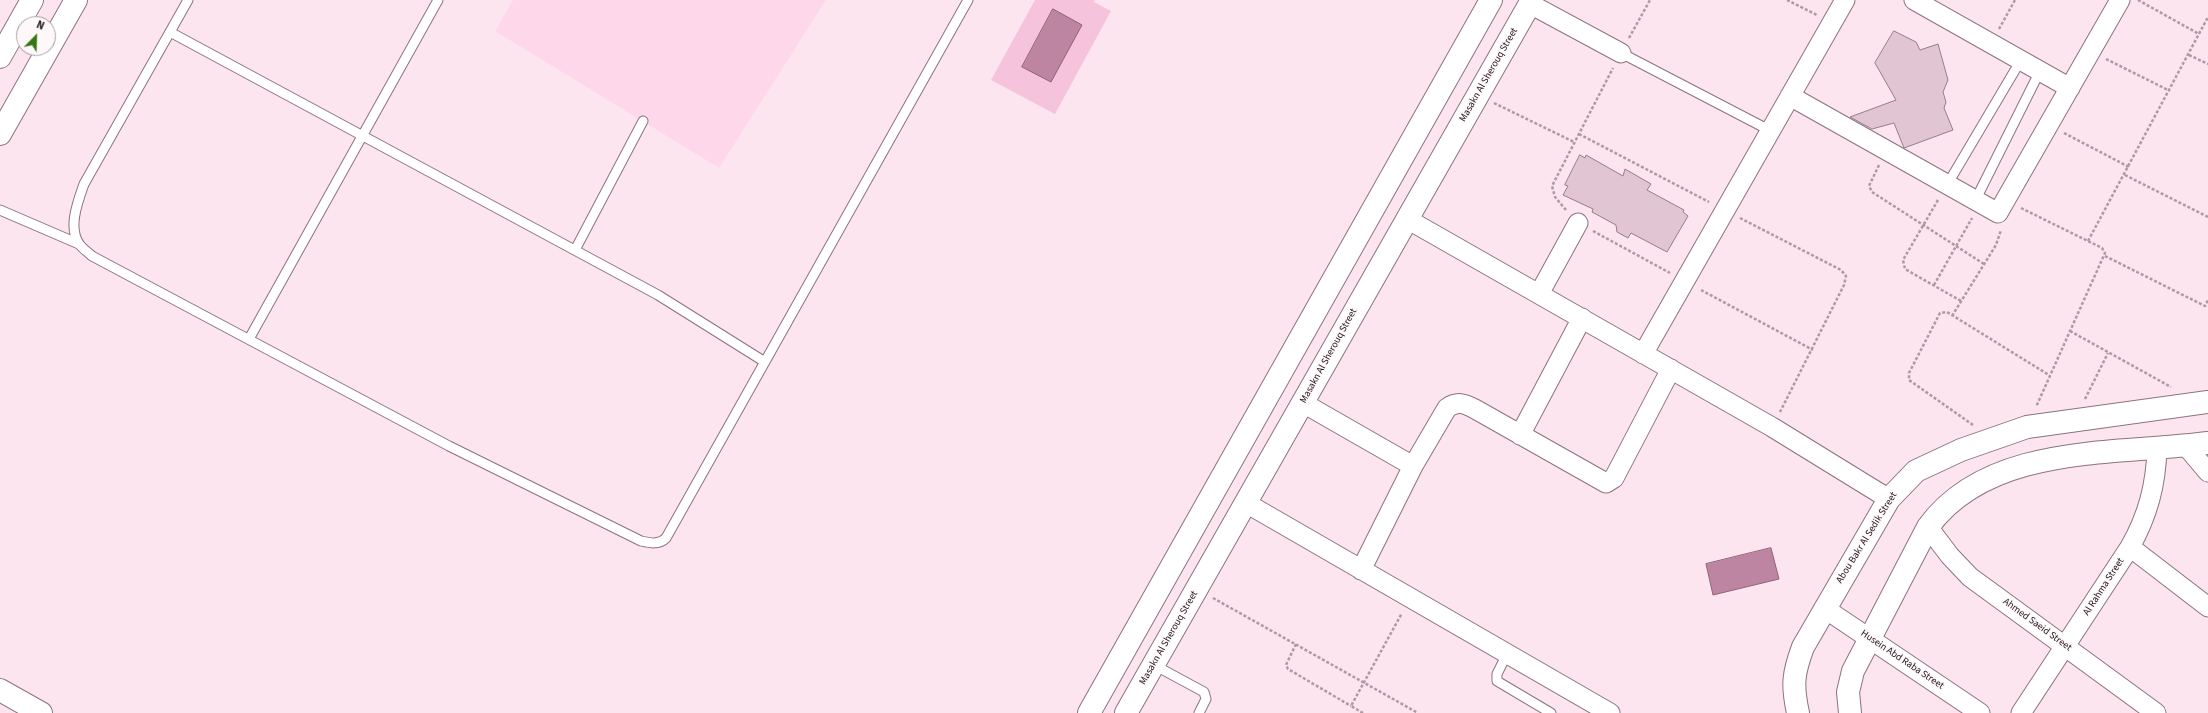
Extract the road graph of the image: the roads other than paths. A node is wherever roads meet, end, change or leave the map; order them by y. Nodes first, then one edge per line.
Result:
1 (32, 0) edge
2 (76, 0) edge
3 (188, 0) edge
4 (438, 0) edge
5 (968, 0) edge
6 (1491, 0) edge
7 (1845, 0) edge
8 (1914, 0) edge
9 (2120, 0) edge
10 (1531, 2) edge
11 (170, 32) junction
12 (1621, 53) joint
13 (0, 57) edge
14 (2021, 60) junction
15 (2040, 71) junction
16 (2070, 88) junction
17 (1790, 96) junction
18 (643, 121) dead end
19 (1770, 130) junction
20 (0, 134) edge
21 (363, 135) junction
22 (1947, 184) junction
23 (1978, 202) junction
24 (0, 210) edge
25 (1407, 219) junction
26 (1578, 223) road end
27 (79, 244) junction
28 (575, 250) junction
29 (1345, 259) junction
30 (1374, 277) junction
31 (1540, 294) junction
32 (1322, 298) junction
33 (1353, 313) junction
34 (1582, 318) junction
35 (249, 339) junction
36 (1643, 354) junction
37 (765, 362) junction
38 (1671, 369) junction
39 (2208, 402) edge
40 (1303, 403) junction
41 (1520, 435) junction
42 (2208, 443) edge
43 (2186, 446) junction
44 (2157, 448) junction
45 (1413, 466) junction
46 (2208, 472) edge
47 (1889, 499) junction
48 (1246, 503) junction
49 (1928, 527) junction
50 (2130, 547) junction
51 (1361, 570) junction
52 (2208, 607) edge
53 (1824, 608) junction
54 (1870, 638) junction
55 (2066, 645) junction
56 (1507, 654) junction
57 (1154, 665) junction
58 (0, 690) edge
59 (1598, 710) edge
60 (41, 713) edge
61 (1089, 713) edge
62 (1126, 713) edge
63 (1199, 713) edge
64 (1551, 713) edge
65 (1798, 713) edge
66 (1850, 713) edge
67 (1980, 713) edge
68 (2021, 713) edge
69 (2156, 713) edge

1 - 13 street
2 - 20 street
3 - 11 lane
4 - 21 lane
5 - 37 lane
6 - 29 street
7 - 17 street
8 - 14 street
9 - 16 street
10 - 12 street
10 - 25 street, Masakn Al Sherouq Street
11 - 21 lane
11 - 27 lane
12 - 19 lane
14 - 15 street
14 - 22 lane
15 - 16 street
15 - 23 lane
16 - 23 street
17 - 19 street
17 - 22 street
18 - 28 lane
19 - 36 street
21 - 28 lane
21 - 35 lane
22 - 23 street
24 - 27 lane
25 - 30 street, Masakn Al Sherouq Street
25 - 31 street
26 - 31 street
27 - 35 lane
28 - 37 lane
29 - 30 street
29 - 32 street
30 - 33 street, Masakn Al Sherouq Street
31 - 34 street
32 - 33 street
32 - 61 street
33 - 40 street, Masakn Al Sherouq Street
34 - 36 street
34 - 41 street
35 - 37 lane
36 - 38 street
38 - 41 street
38 - 47 street
39 - 47 street, Abou Bakr Al Sedik Street
40 - 45 street
40 - 48 street, Masakn Al Sherouq Street
41 - 45 street
42 - 43 street
43 - 44 street
43 - 46 street
44 - 49 street
44 - 50 street, Al Rahma Street
45 - 51 street
47 - 53 street, Abou Bakr Al Sedik Street
48 - 51 street
48 - 57 street, Masakn Al Sherouq Street
49 - 54 street
49 - 55 street, Ahmed Saeid Street
50 - 52 street
50 - 55 street, Al Rahma Street
51 - 56 street
53 - 54 street, Husein Abd Raba Street
53 - 65 street, Abou Bakr Al Sedik Street
54 - 66 street
54 - 67 street, Husein Abd Raba Street
55 - 68 street, Al Rahma Street
55 - 69 street, Ahmed Saeid Street
56 - 59 street
56 - 64 lane
57 - 62 street, Masakn Al Sherouq Street
57 - 63 lane
58 - 60 street

